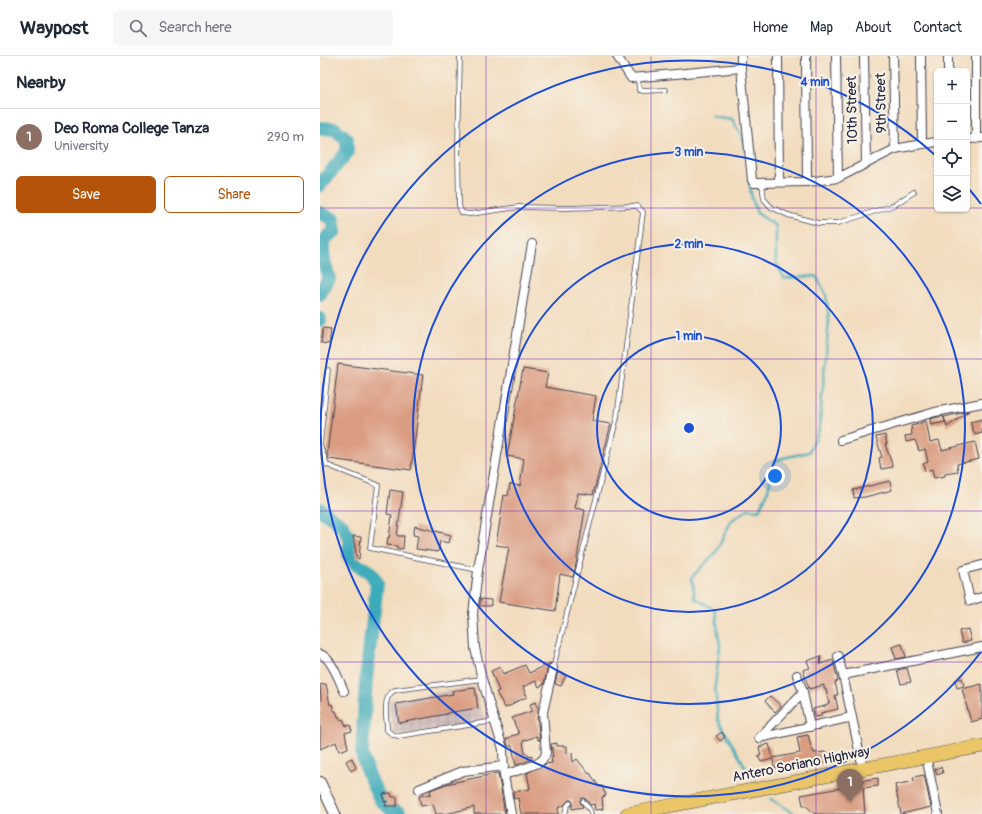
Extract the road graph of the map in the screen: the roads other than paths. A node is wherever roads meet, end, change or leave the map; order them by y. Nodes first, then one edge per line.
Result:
1 (460, 56) edge
2 (617, 56) edge
3 (741, 56) edge
4 (778, 56) edge
5 (806, 56) edge
6 (836, 56) edge
7 (864, 56) edge
8 (893, 56) edge
9 (921, 56) edge
10 (948, 56) edge
11 (976, 56) edge
12 (740, 68) junction
13 (948, 68) edge
14 (634, 78) junction
15 (666, 90) dead end
16 (979, 138) edge
17 (934, 142) edge
18 (922, 144) junction
19 (895, 149) junction
20 (866, 163) junction
21 (838, 178) junction
22 (779, 182) junction
23 (807, 182) junction
24 (762, 183) junction
25 (914, 192) dead end
26 (532, 244) dead end
27 (328, 370) dead end
28 (982, 403) edge
29 (841, 440) dead end
30 (320, 444) edge
31 (982, 565) edge
32 (478, 570) junction
33 (982, 597) edge
34 (982, 647) edge
35 (320, 654) edge
36 (838, 656) dead end
37 (552, 668) joint
38 (797, 675) dead end
39 (843, 675) junction
40 (482, 679) junction
41 (344, 691) dead end
42 (802, 692) junction
43 (852, 717) junction
44 (495, 721) junction
45 (810, 727) junction
46 (982, 746) edge
47 (926, 756) junction
48 (504, 766) junction
49 (862, 769) junction
50 (504, 775) junction
51 (320, 782) edge
52 (419, 789) dead end
53 (583, 801) dead end
54 (570, 803) dead end
55 (335, 814) edge
56 (511, 814) edge
57 (565, 814) edge
58 (591, 814) edge
59 (627, 814) edge
60 (938, 814) edge

1 - 37 lane
2 - 14 street
3 - 12 street
4 - 22 street
5 - 23 street
6 - 21 street
7 - 20 street, 10th Street
8 - 19 street, 9th Street
9 - 18 street
10 - 13 street
11 - 16 street
12 - 14 street
12 - 24 street
14 - 15 lane
17 - 18 street
18 - 19 street
19 - 20 street
20 - 21 street
21 - 23 street
22 - 23 street
22 - 24 street
24 - 25 lane
26 - 32 street
27 - 30 lane
28 - 29 street
30 - 32 lane
31 - 33 street
32 - 40 street
34 - 39 street
35 - 41 street
36 - 39 street
37 - 50 street
38 - 42 street
39 - 43 street
40 - 44 street
40 - 44 lane
42 - 45 street
42 - 45 street
43 - 45 street
43 - 49 street
44 - 48 street
46 - 47 main road, Antero Soriano Highway
47 - 49 main road, Antero Soriano Highway
47 - 60 street
48 - 50 street
48 - 52 street
49 - 59 main road, Antero Soriano Highway
50 - 56 street
51 - 55 street
53 - 58 lane
54 - 57 lane

